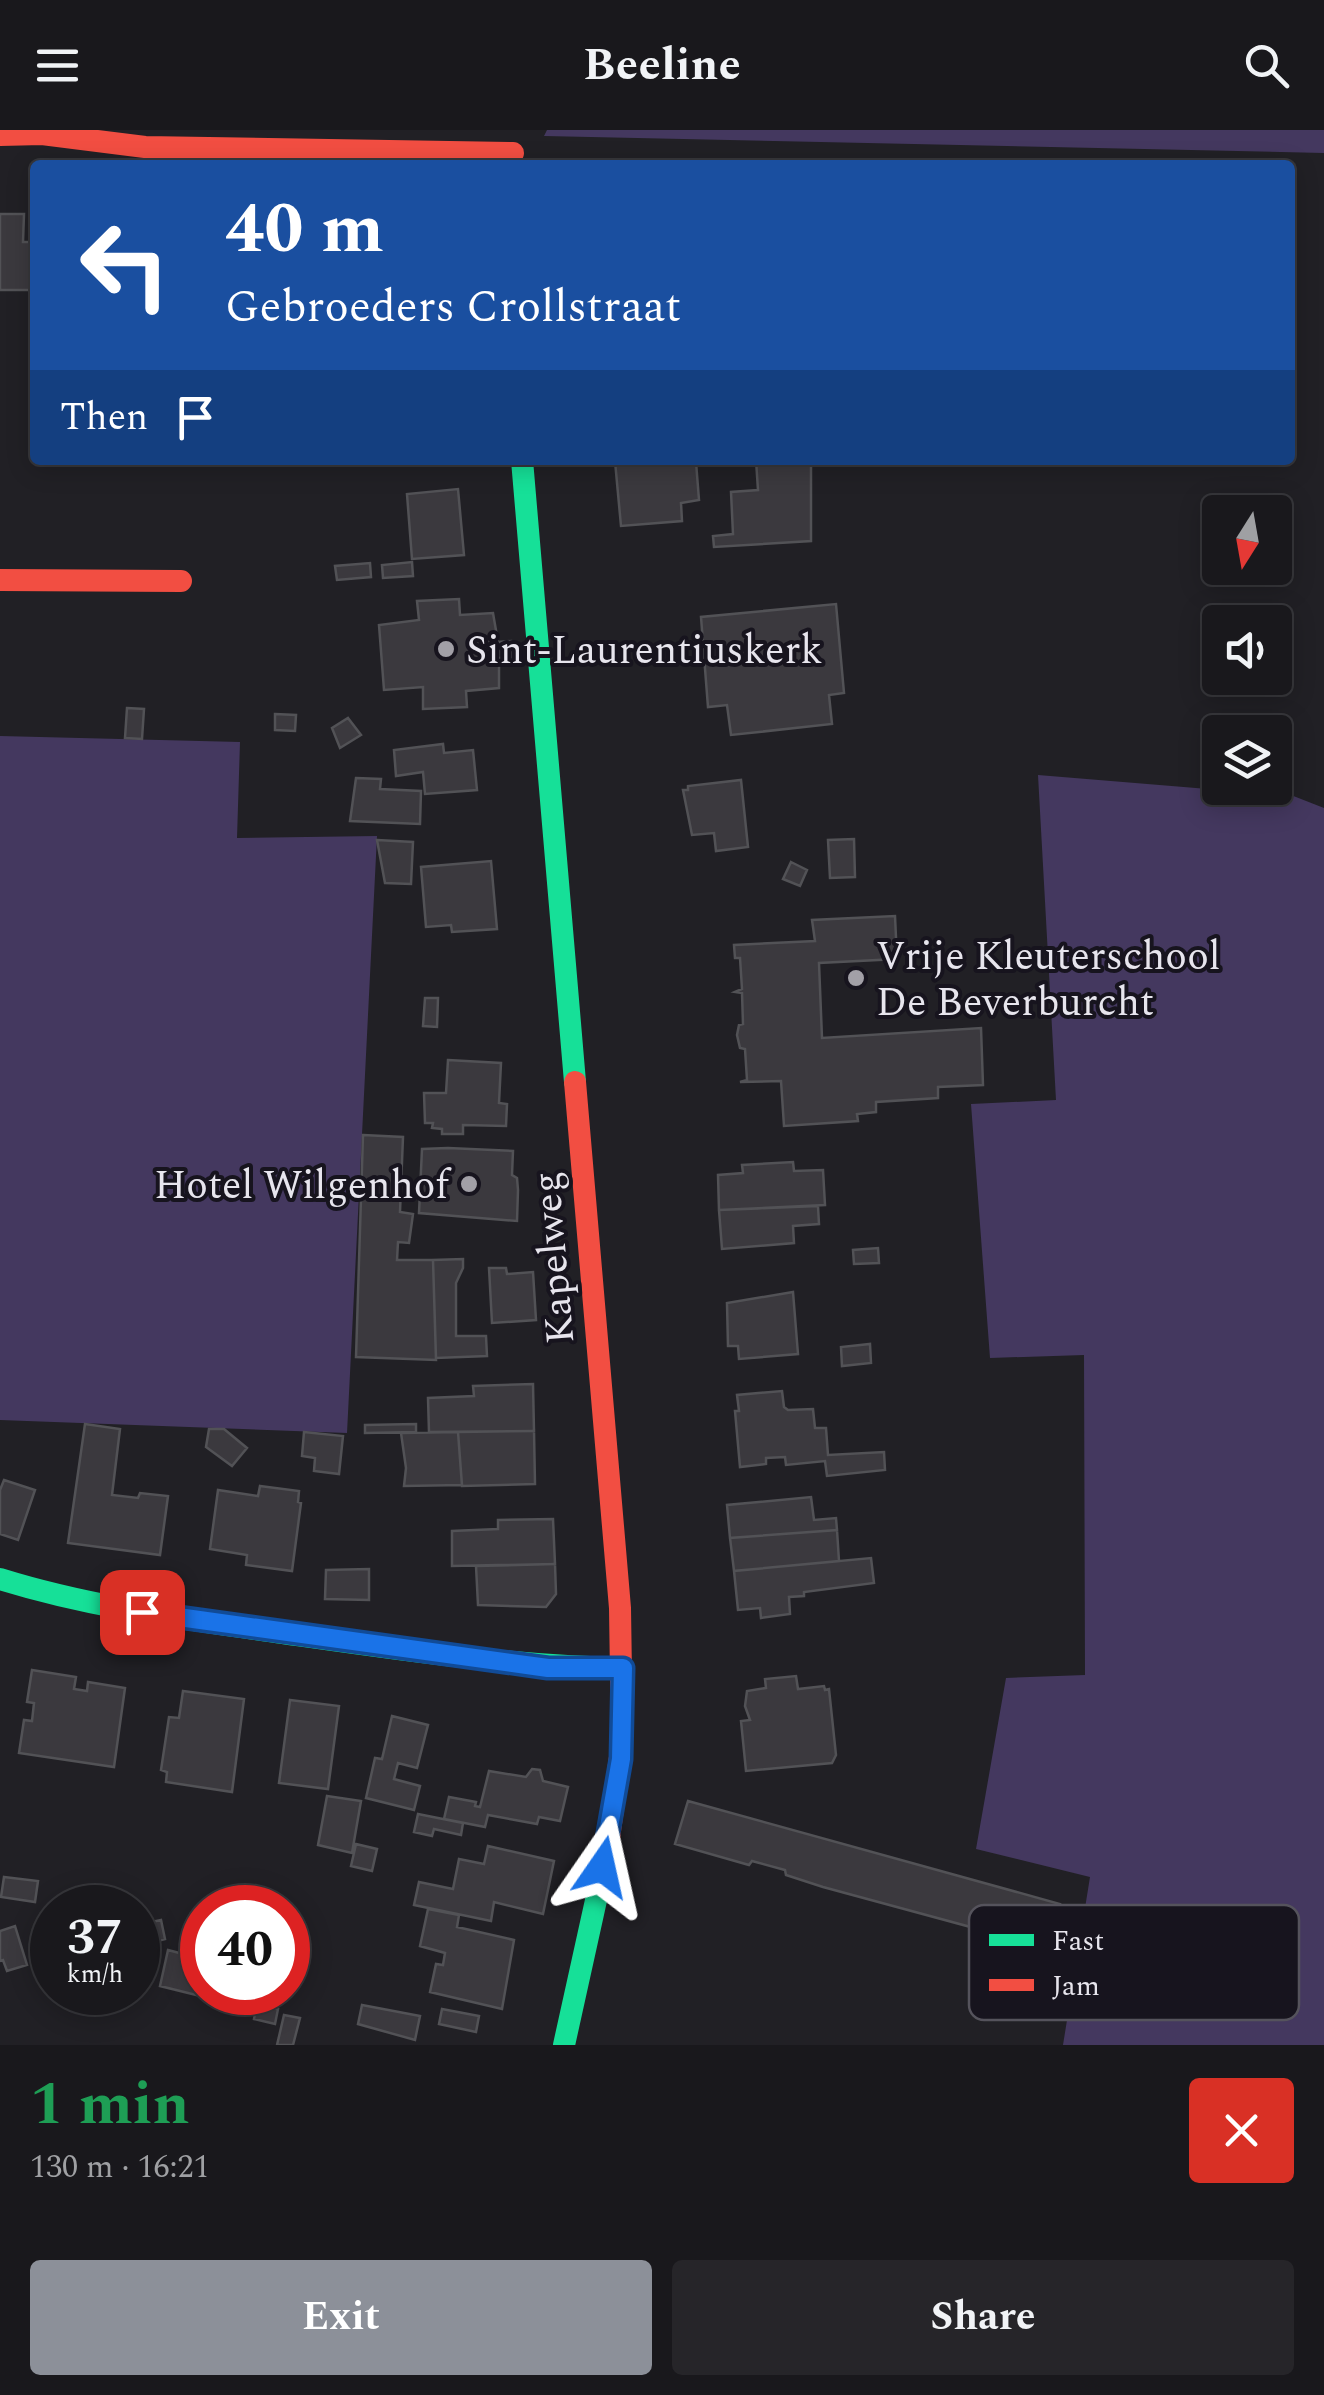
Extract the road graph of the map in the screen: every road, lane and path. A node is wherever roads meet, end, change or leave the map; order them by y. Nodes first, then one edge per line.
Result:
1 (0, 135) edge
2 (513, 153) dead end
3 (522, 465) edge
4 (0, 580) edge
5 (181, 581) dead end
6 (0, 1579) edge
7 (623, 1668) junction
8 (564, 2045) edge

1 - 2 street
3 - 7 street, Kapelweg
4 - 5 street
6 - 7 street
7 - 8 street, Kapelweg

